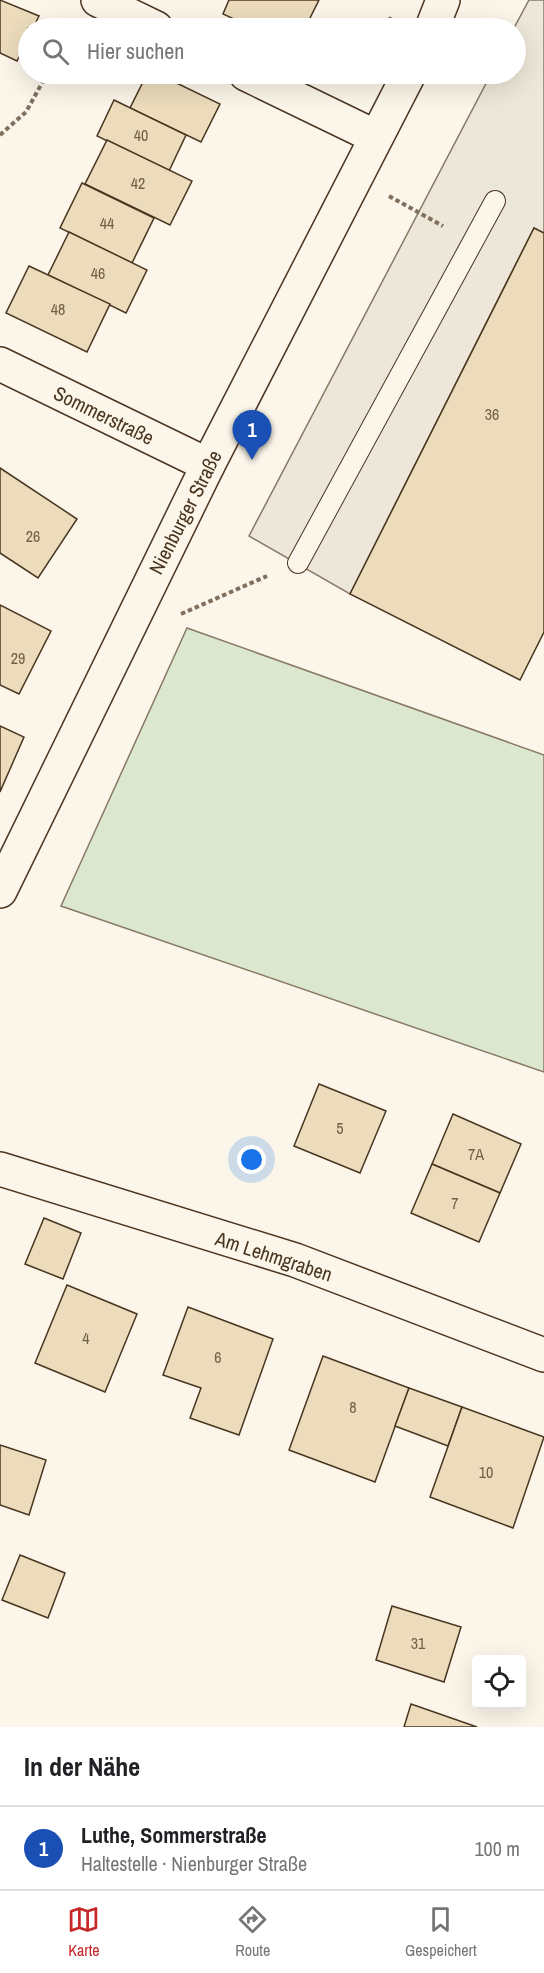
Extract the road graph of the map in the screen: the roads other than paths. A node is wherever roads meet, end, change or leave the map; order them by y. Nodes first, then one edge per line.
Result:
1 (98, 0) edge
2 (444, 0) edge
3 (135, 18) edge
4 (436, 18) edge
5 (267, 84) edge
6 (404, 84) edge
7 (376, 137) junction
8 (495, 201) dead end
9 (0, 364) edge
10 (208, 465) junction
11 (298, 563) road end
12 (0, 891) edge
13 (0, 1169) edge
14 (544, 1355) edge

1 - 3 street
2 - 4 street
5 - 7 street
6 - 7 street, Nienburger Straße
7 - 10 street, Nienburger Straße
8 - 11 lane
9 - 10 street, Sommerstraße
10 - 12 street, Nienburger Straße
13 - 14 street, Am Lehmgraben

